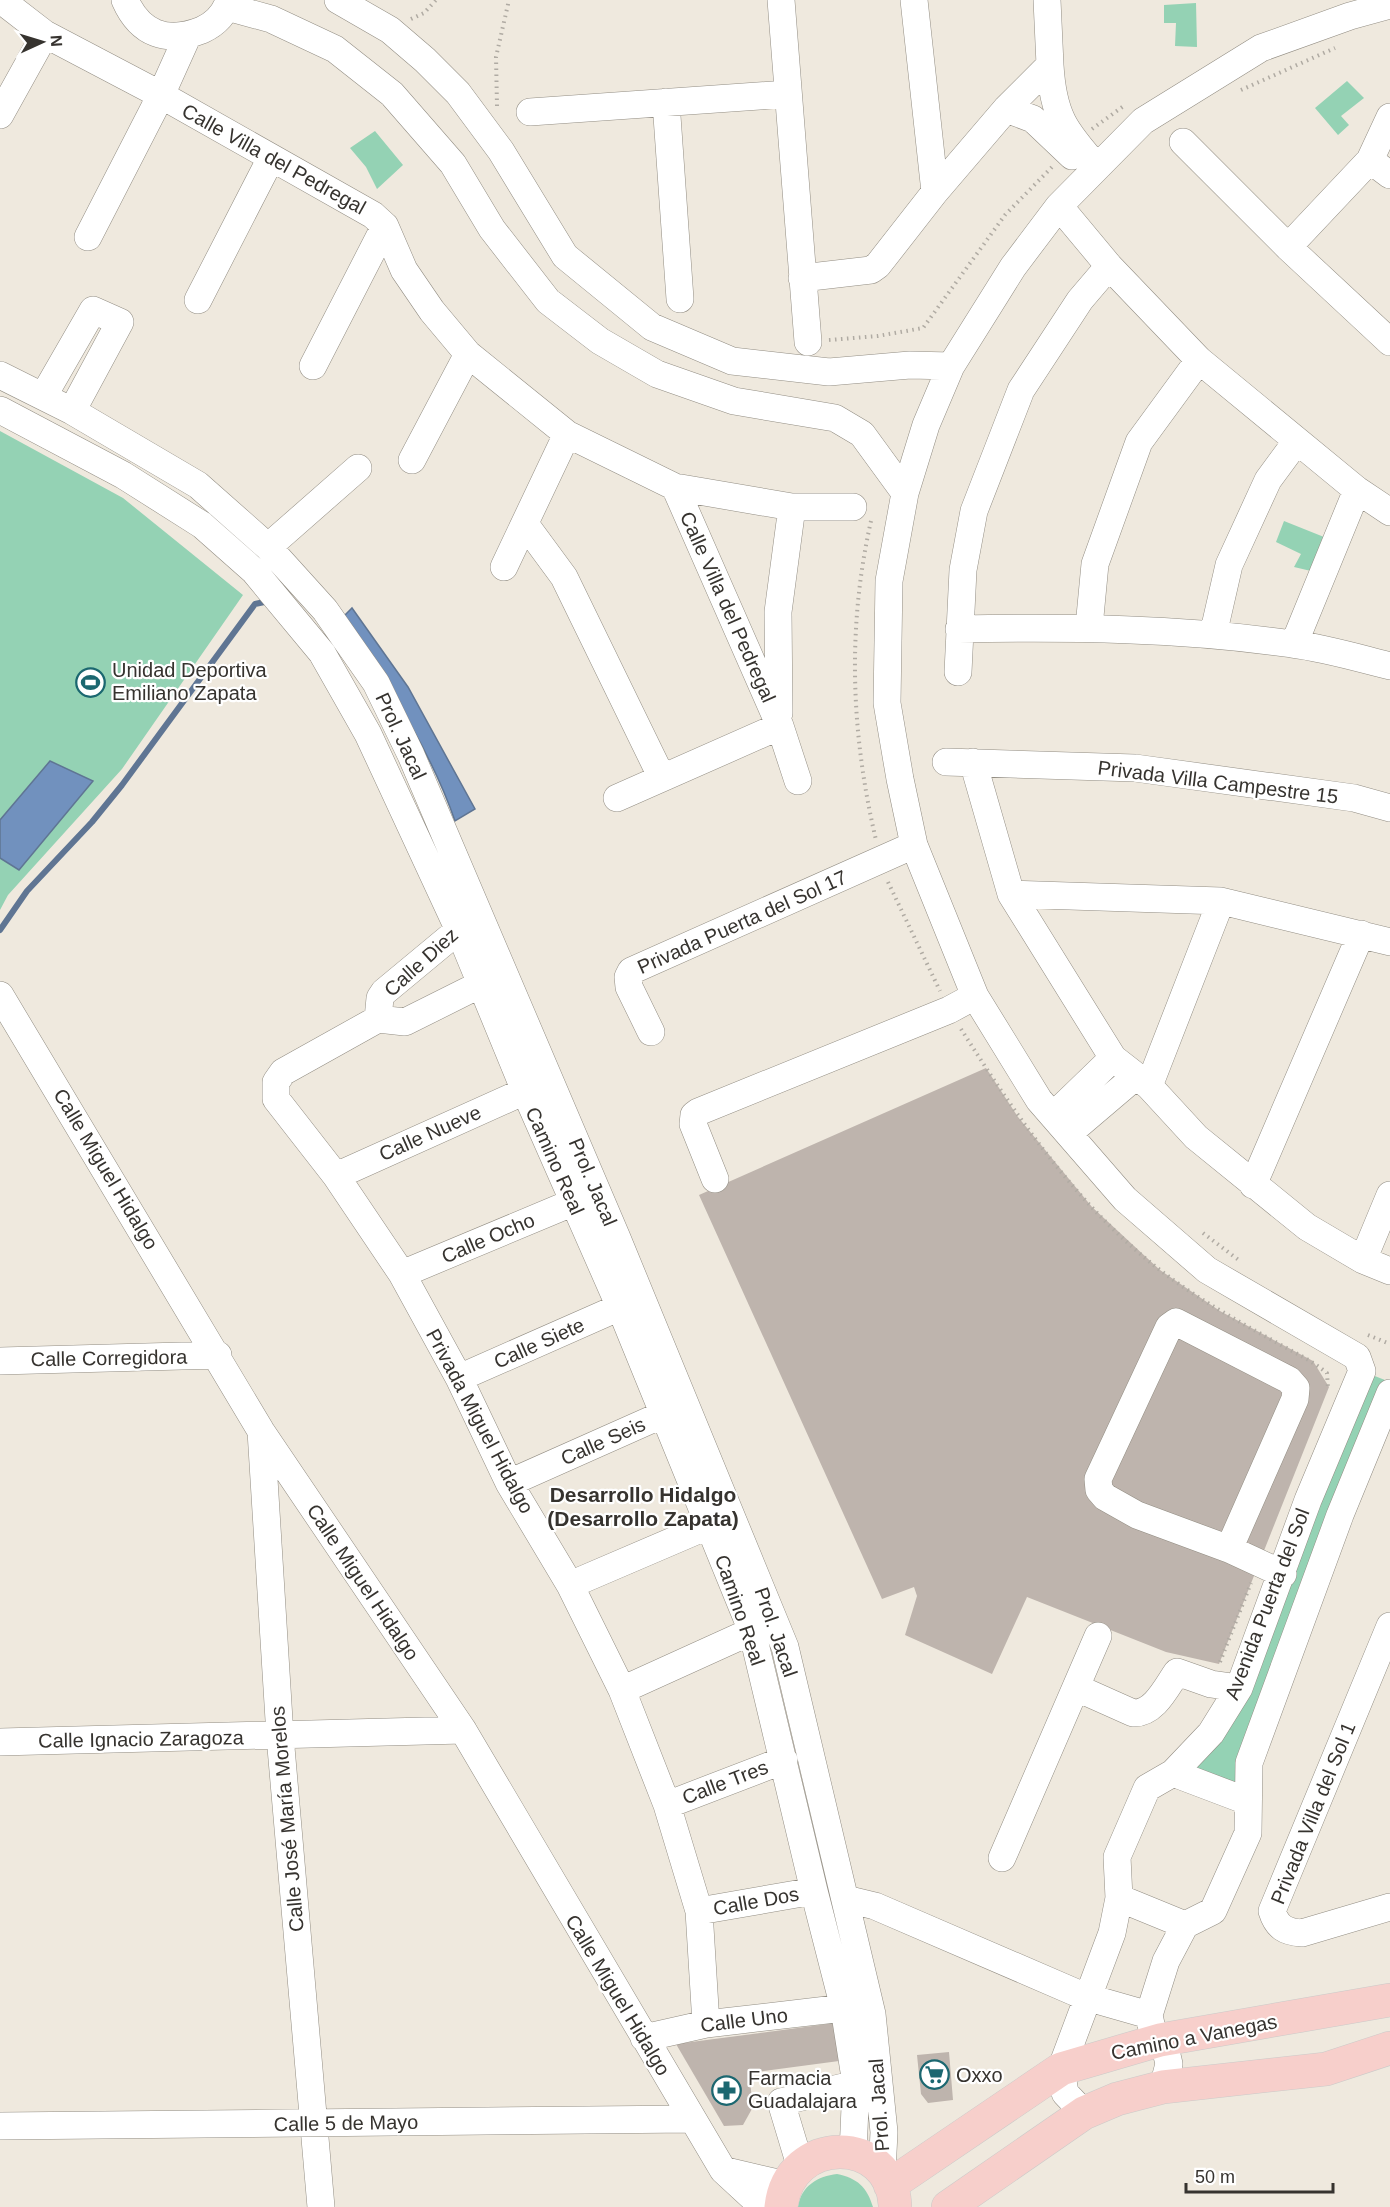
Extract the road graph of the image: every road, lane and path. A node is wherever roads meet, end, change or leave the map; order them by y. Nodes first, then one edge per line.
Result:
1 (1, 0) edge
2 (125, 0) edge
3 (338, 0) edge
4 (436, 0) edge
5 (509, 0) edge
6 (781, 0) edge
7 (914, 0) edge
8 (1047, 0) edge
9 (228, 3) edge
10 (1390, 5) edge
11 (390, 30) junction
12 (45, 34) junction
13 (188, 35) junction
14 (1050, 64) junction
15 (787, 94) junction
16 (161, 95) junction
17 (1134, 98) dead end
18 (666, 102) junction
19 (1006, 109) junction
20 (497, 110) dead end
21 (530, 112) dead end
22 (0, 115) edge
23 (1390, 117) edge
24 (1183, 142) dead end
25 (1072, 147) junction
26 (271, 158) junction
27 (1380, 167) edge
28 (1093, 170) junction
29 (934, 192) junction
30 (1064, 210) junction
31 (385, 226) junction
32 (88, 237) dead end
33 (1288, 247) junction
34 (1109, 266) junction
35 (802, 278) junction
36 (680, 299) dead end
37 (198, 300) dead end
38 (808, 342) joint
39 (1390, 342) edge
40 (468, 354) junction
41 (1199, 360) junction
42 (313, 366) dead end
43 (951, 366) junction
44 (0, 375) edge
45 (44, 395) junction
46 (0, 410) edge
47 (72, 411) junction
48 (567, 434) junction
49 (1296, 442) junction
50 (411, 460) dead end
51 (358, 468) dead end
52 (675, 487) junction
53 (1357, 490) junction
54 (904, 493) junction
55 (792, 507) junction
56 (852, 507) dead end
57 (1390, 512) edge
58 (525, 524) junction
59 (268, 547) junction
60 (504, 567) dead end
61 (1089, 627) junction
62 (959, 629) junction
63 (1214, 634) junction
64 (1294, 644) junction
65 (1390, 666) edge
66 (958, 672) dead end
67 (780, 726) junction
68 (946, 762) dead end
69 (973, 762) junction
70 (662, 778) junction
71 (798, 781) dead end
72 (617, 798) dead end
73 (1390, 808) edge
74 (914, 845) junction
75 (1011, 894) junction
76 (1221, 901) junction
77 (469, 921) junction
78 (1361, 934) junction
79 (1390, 942) edge
80 (481, 984) junction
81 (0, 995) edge
82 (975, 996) junction
83 (378, 1019) junction
84 (651, 1032) dead end
85 (1113, 1058) junction
86 (1142, 1081) junction
87 (276, 1082) joint
88 (525, 1091) junction
89 (1069, 1117) junction
90 (336, 1176) junction
91 (715, 1179) dead end
92 (1253, 1185) junction
93 (1390, 1195) edge
94 (574, 1202) junction
95 (1363, 1260) junction
96 (1390, 1271) edge
97 (402, 1274) junction
98 (620, 1307) junction
99 (218, 1356) junction
100 (0, 1361) edge
101 (459, 1378) junction
102 (1390, 1393) edge
103 (664, 1414) junction
104 (261, 1431) junction
105 (509, 1483) junction
106 (1308, 1500) junction
107 (1340, 1515) junction
108 (710, 1525) junction
109 (1229, 1549) junction
110 (1283, 1574) junction
111 (570, 1585) junction
112 (1390, 1626) edge
113 (752, 1631) junction
114 (1098, 1636) dead end
115 (1077, 1688) junction
116 (1239, 1688) junction
117 (622, 1690) junction
118 (463, 1730) junction
119 (280, 1736) junction
120 (0, 1742) edge
121 (784, 1760) junction
122 (1173, 1773) junction
123 (1247, 1801) junction
124 (667, 1805) junction
125 (1002, 1858) dead end
126 (814, 1891) junction
127 (1119, 1898) junction
128 (846, 1899) junction
129 (1390, 1907) edge
130 (699, 1911) junction
131 (1185, 1925) junction
132 (1086, 1997) junction
133 (1376, 2003) edge
134 (844, 2008) junction
135 (1390, 2022) edge
136 (706, 2024) junction
137 (1154, 2028) junction
138 (1205, 2033) junction
139 (644, 2038) junction
140 (1390, 2048) edge
141 (1061, 2069) junction
142 (1218, 2082) junction
143 (856, 2084) junction
144 (1163, 2087) junction
145 (1084, 2113) junction
146 (692, 2119) junction
147 (312, 2123) junction
148 (0, 2126) edge
149 (853, 2153) junction
150 (723, 2170) junction
151 (789, 2186) edge
152 (889, 2188) edge
153 (321, 2207) edge
154 (763, 2207) edge
155 (948, 2207) edge

1 - 12 street, Calle Villa del Pedregal
2 - 13 street
3 - 11 street
4 - 11 path
5 - 20 path
6 - 15 street
7 - 29 street
8 - 14 street
9 - 13 street
9 - 54 street
10 - 28 street
11 - 43 street
12 - 16 street, Calle Villa del Pedregal
12 - 22 street
13 - 16 street
14 - 19 street
14 - 25 street
15 - 18 street
15 - 35 street
16 - 26 street, Calle Villa del Pedregal
16 - 32 street
17 - 25 path
18 - 21 street
18 - 36 street
19 - 25 street
19 - 29 street
23 - 27 street
24 - 33 street
25 - 28 street
25 - 38 path
26 - 31 street, Calle Villa del Pedregal
26 - 37 street
27 - 33 street
28 - 30 street
29 - 35 street
30 - 34 street
30 - 43 street
31 - 40 street, Calle Villa del Pedregal
31 - 42 street
33 - 39 street
34 - 41 street
34 - 62 street
35 - 38 street
40 - 48 street, Calle Villa del Pedregal
40 - 50 street
41 - 49 street
41 - 61 street
43 - 54 street
44 - 45 street, Prol. Jacal
45 - 47 street, Prol. Jacal
45 - 47 street
46 - 77 street, Prol. Jacal
47 - 59 street, Prol. Jacal
48 - 52 street, Calle Villa del Pedregal
48 - 58 street
49 - 53 street
49 - 63 street
51 - 59 street
52 - 55 street, Calle Villa del Pedregal
52 - 67 street, Calle Villa del Pedregal
53 - 57 street
53 - 64 street
54 - 74 street
55 - 56 street, Calle Villa del Pedregal
55 - 67 street, Calle Villa del Pedregal
58 - 60 street
58 - 70 street
59 - 77 street, Prol. Jacal
61 - 62 street
61 - 63 street
62 - 66 street
63 - 64 street
64 - 65 street
67 - 70 street
67 - 71 street, Calle Villa del Pedregal
68 - 69 street, Privada Villa Campestre 15
69 - 73 street, Privada Villa Campestre 15
69 - 75 street
70 - 72 street
74 - 82 street
74 - 84 street, Privada Puerta del Sol 17
75 - 76 street
75 - 85 street
76 - 78 street
76 - 86 street
77 - 80 street, Camino Real
77 - 83 street, Calle Diez
77 - 128 street, Prol. Jacal
78 - 79 street
78 - 92 street
80 - 83 street, Calle Diez
80 - 88 street, Camino Real
81 - 99 street, Calle Miguel Hidalgo
82 - 89 street
82 - 91 street
83 - 87 street, Calle Diez
85 - 86 street
85 - 89 street
86 - 89 street
86 - 92 street
87 - 90 street, Privada Miguel Hidalgo
88 - 90 street, Calle Nueve
88 - 94 street, Camino Real
89 - 106 street, Avenida Puerta del Sol
90 - 97 street, Privada Miguel Hidalgo
92 - 95 street
93 - 95 street
94 - 97 street, Calle Ocho
94 - 98 street, Camino Real
95 - 96 street
97 - 101 street, Privada Miguel Hidalgo
98 - 101 street, Calle Siete
98 - 103 street, Camino Real
99 - 100 street, Calle Corregidora
99 - 104 street, Calle Miguel Hidalgo
101 - 105 street, Privada Miguel Hidalgo
102 - 107 street, Avenida Puerta del Sol
103 - 105 street, Calle Seis
103 - 108 street, Camino Real
104 - 118 street, Calle Miguel Hidalgo
104 - 119 street, Calle José María Morelos
105 - 111 street, Privada Miguel Hidalgo
106 - 107 street
106 - 110 street, Avenida Puerta del Sol
107 - 123 street, Avenida Puerta del Sol
108 - 111 street
108 - 113 street, Camino Real
109 - 109 street
109 - 110 street
110 - 116 street, Avenida Puerta del Sol
111 - 117 street, Privada Miguel Hidalgo
112 - 129 street, Privada Villa del Sol 1
113 - 117 street
113 - 121 street, Camino Real
114 - 115 street
115 - 116 street
115 - 125 street
116 - 122 street, Avenida Puerta del Sol
117 - 124 street, Privada Miguel Hidalgo
118 - 119 street, Calle Ignacio Zaragoza
118 - 139 street, Calle Miguel Hidalgo
119 - 120 street, Calle Ignacio Zaragoza
119 - 147 street, Calle José María Morelos
121 - 124 street, Calle Tres
121 - 126 street, Camino Real
122 - 123 street
122 - 127 street, Avenida Puerta del Sol
123 - 131 street, Avenida Puerta del Sol
124 - 130 street, Privada Miguel Hidalgo
126 - 130 street, Calle Dos
126 - 134 street, Camino Real
127 - 131 street
127 - 132 street, Avenida Puerta del Sol
128 - 132 street
128 - 152 street, Prol. Jacal
130 - 136 street, Privada Miguel Hidalgo
131 - 137 street
132 - 137 street
132 - 141 street, Avenida Puerta del Sol
133 - 135 main road
133 - 138 main road, Camino a Vanegas
134 - 136 street, Calle Uno
134 - 143 street, Camino Real
136 - 139 street, Calle Uno
137 - 138 main road, Camino a Vanegas
137 - 141 main road, Camino a Vanegas
137 - 144 street
138 - 142 main road
139 - 146 street, Calle Miguel Hidalgo
140 - 142 main road
141 - 145 street
141 - 152 main road, Camino a Vanegas
142 - 144 main road
143 - 149 street, Camino Real
143 - 151 street
144 - 145 main road
145 - 155 main road
146 - 147 street, Calle 5 de Mayo
146 - 150 street, Calle Miguel Hidalgo
147 - 148 street, Calle 5 de Mayo
147 - 153 street, Calle José María Morelos
149 - 151 main road
149 - 152 main road
150 - 151 street
150 - 154 street, Calle Miguel Hidalgo

